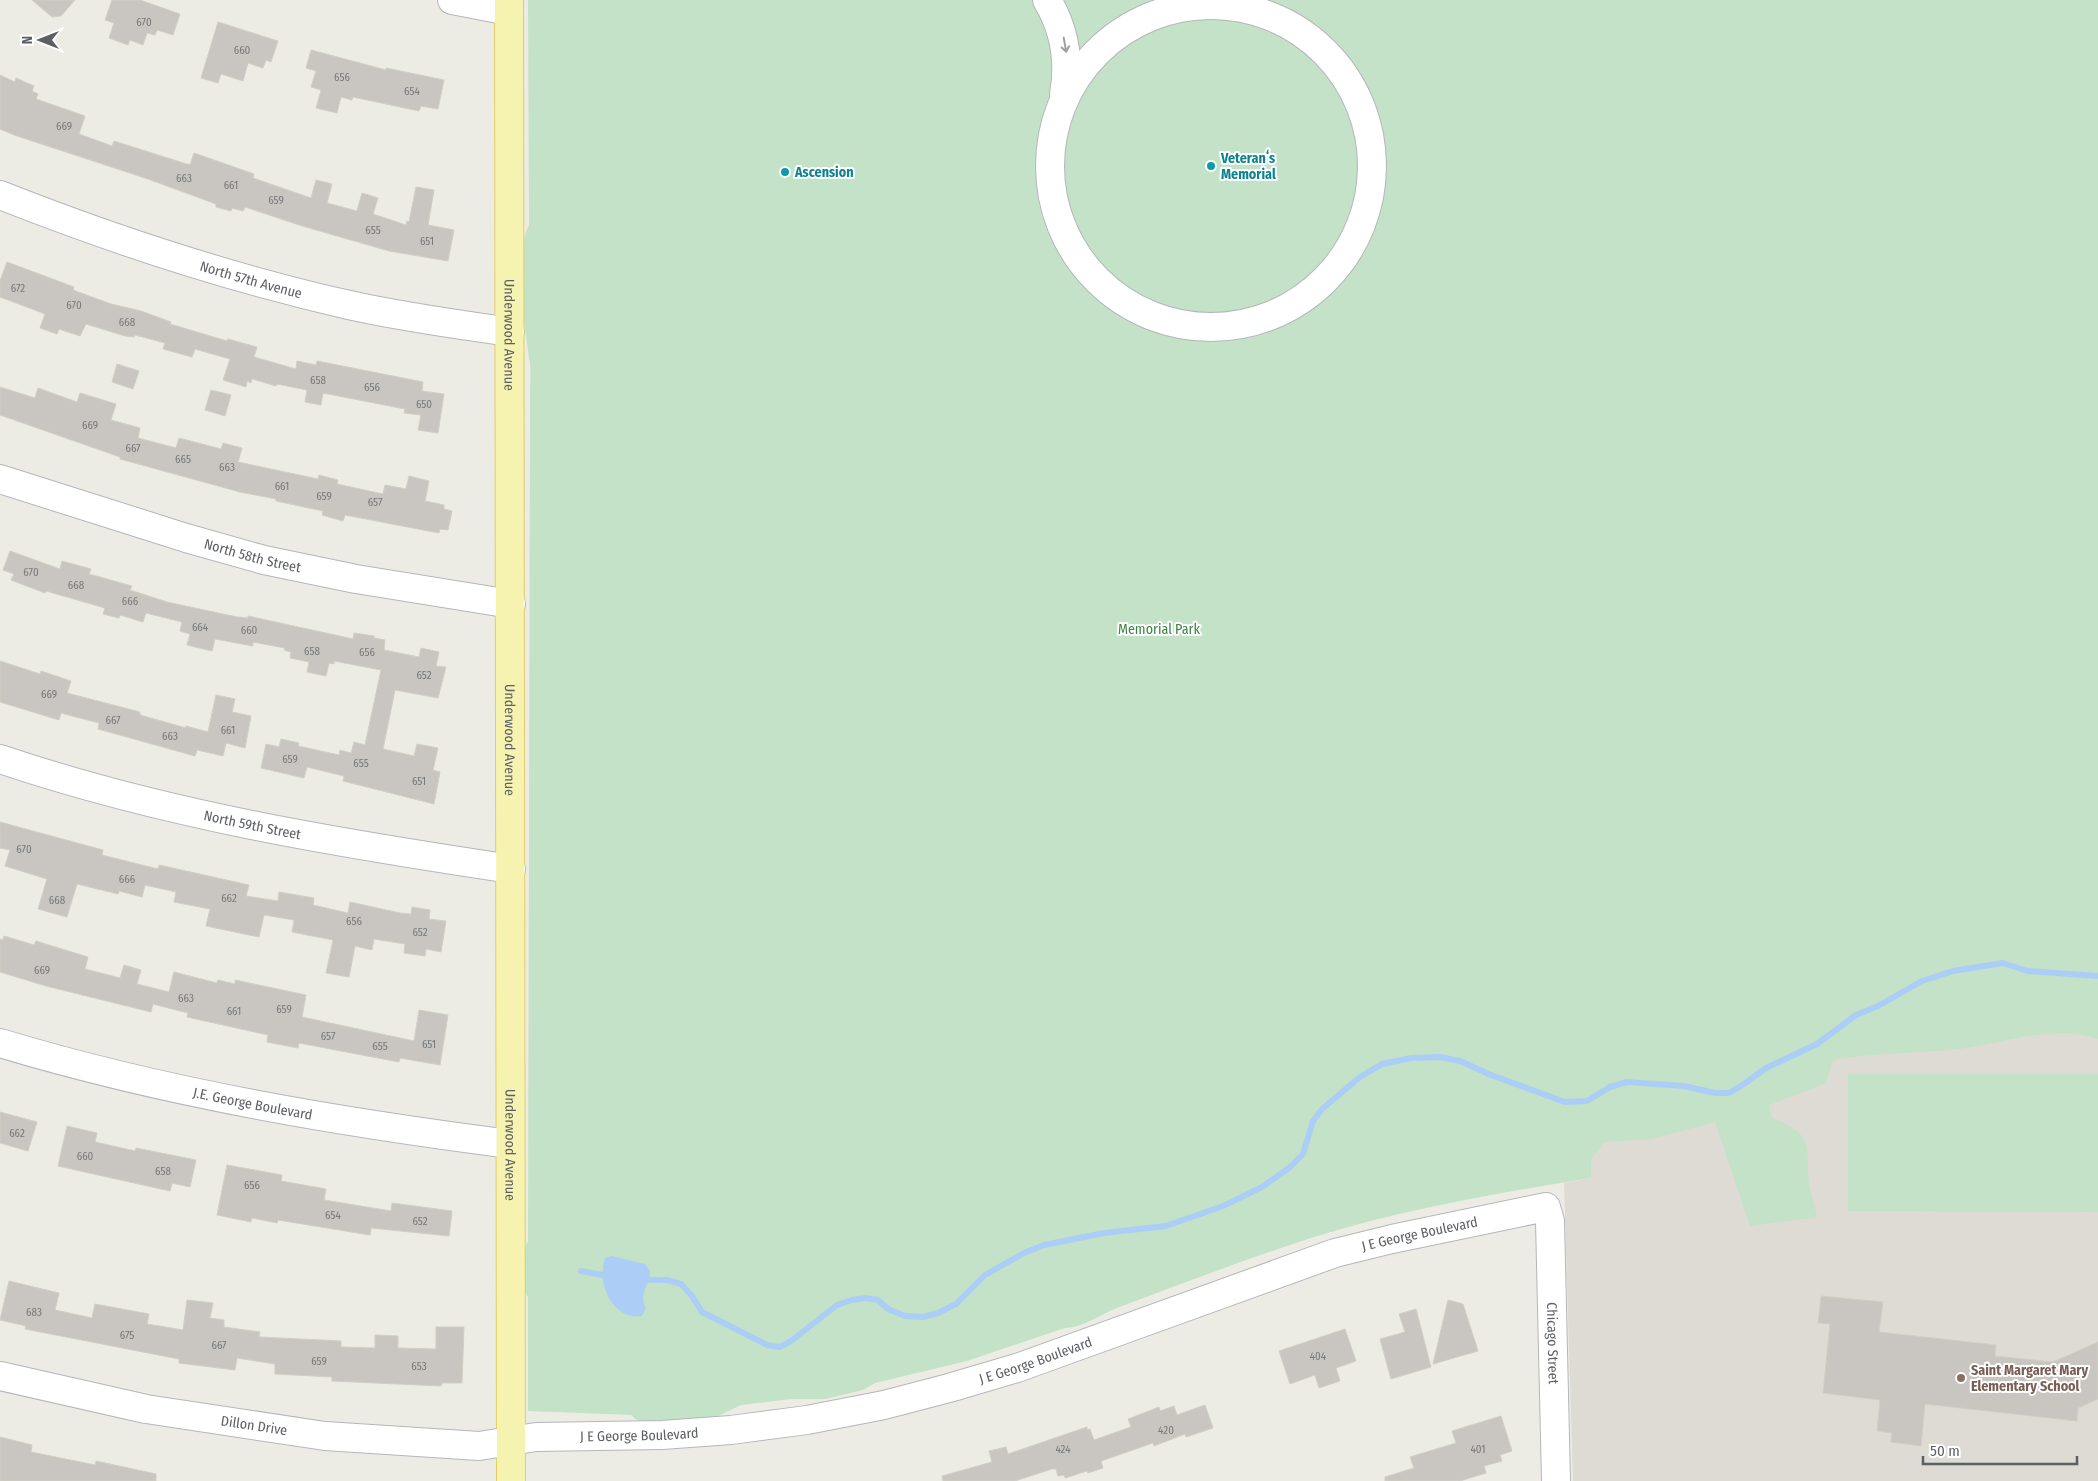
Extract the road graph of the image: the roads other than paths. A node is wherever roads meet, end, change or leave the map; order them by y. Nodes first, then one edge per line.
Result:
1 (452, 0) edge
2 (1047, 0) edge
3 (1166, 0) edge
4 (509, 5) edge
5 (1192, 6) junction
6 (1063, 102) junction
7 (0, 195) edge
8 (510, 332) junction
9 (0, 479) edge
10 (511, 604) junction
11 (0, 759) edge
12 (510, 869) junction
13 (0, 1043) edge
14 (510, 1144) junction
15 (1546, 1207) joint
16 (0, 1376) edge
17 (510, 1441) junction
18 (511, 1481) edge
19 (1556, 1481) edge

1 - 4 street
2 -> 6 street
3 - 5 street
4 - 8 main road, Underwood Avenue
5 - 6 street
5 - 6 street
7 - 8 street, North 57th Avenue
8 - 10 main road, Underwood Avenue
9 - 10 street, North 58th Street
10 - 12 main road, Underwood Avenue
11 - 12 street, North 59th Street
12 - 14 main road, Underwood Avenue
13 - 14 street, J.E. George Boulevard
14 - 17 main road, Underwood Avenue
15 - 17 street, J E George Boulevard
15 - 19 street, Chicago Street
16 - 17 street, Dillon Drive
17 - 18 main road, Underwood Avenue

